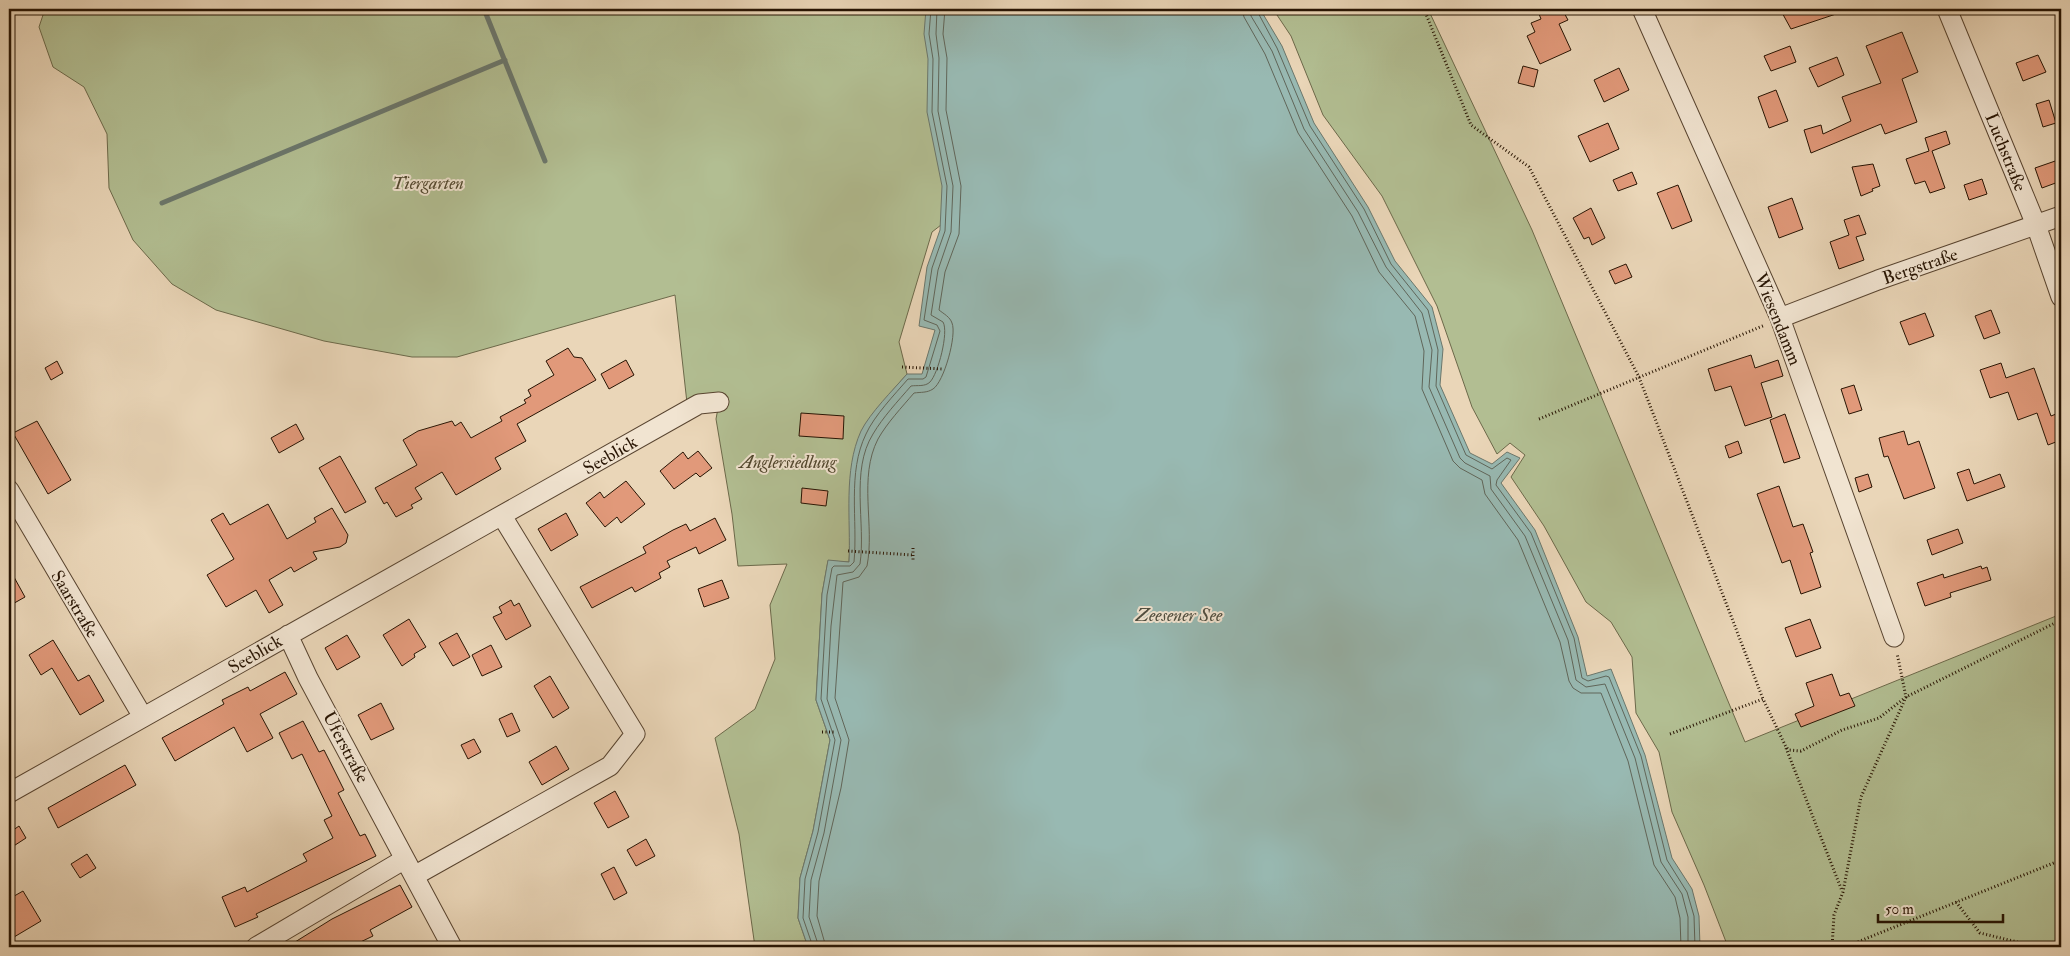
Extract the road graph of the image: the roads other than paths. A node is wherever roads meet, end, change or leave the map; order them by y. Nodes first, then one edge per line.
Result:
1 (1642, 9) edge
2 (1947, 9) edge
3 (2061, 216) edge
4 (2036, 225) junction
5 (2061, 297) edge
6 (1780, 318) junction
7 (719, 402) dead end
8 (9, 490) edge
9 (502, 516) junction
10 (288, 635) junction
11 (1894, 637) road end
12 (143, 717) junction
13 (9, 794) edge
14 (405, 859) junction
15 (414, 876) junction
16 (256, 947) edge
17 (452, 947) edge

1 - 6 street, Wiesendamm
2 - 4 street, Luchstraße
3 - 4 street, Bergstraße
4 - 5 street, Luchstraße
4 - 6 street, Bergstraße
6 - 11 street, Wiesendamm
7 - 9 street, Seeblick
8 - 12 street, Saarstraße
9 - 10 street, Seeblick
9 - 15 street
10 - 12 street, Seeblick
10 - 14 street, Uferstraße
12 - 13 street, Seeblick
14 - 15 street, Uferstraße
14 - 16 street
15 - 17 street, Uferstraße

